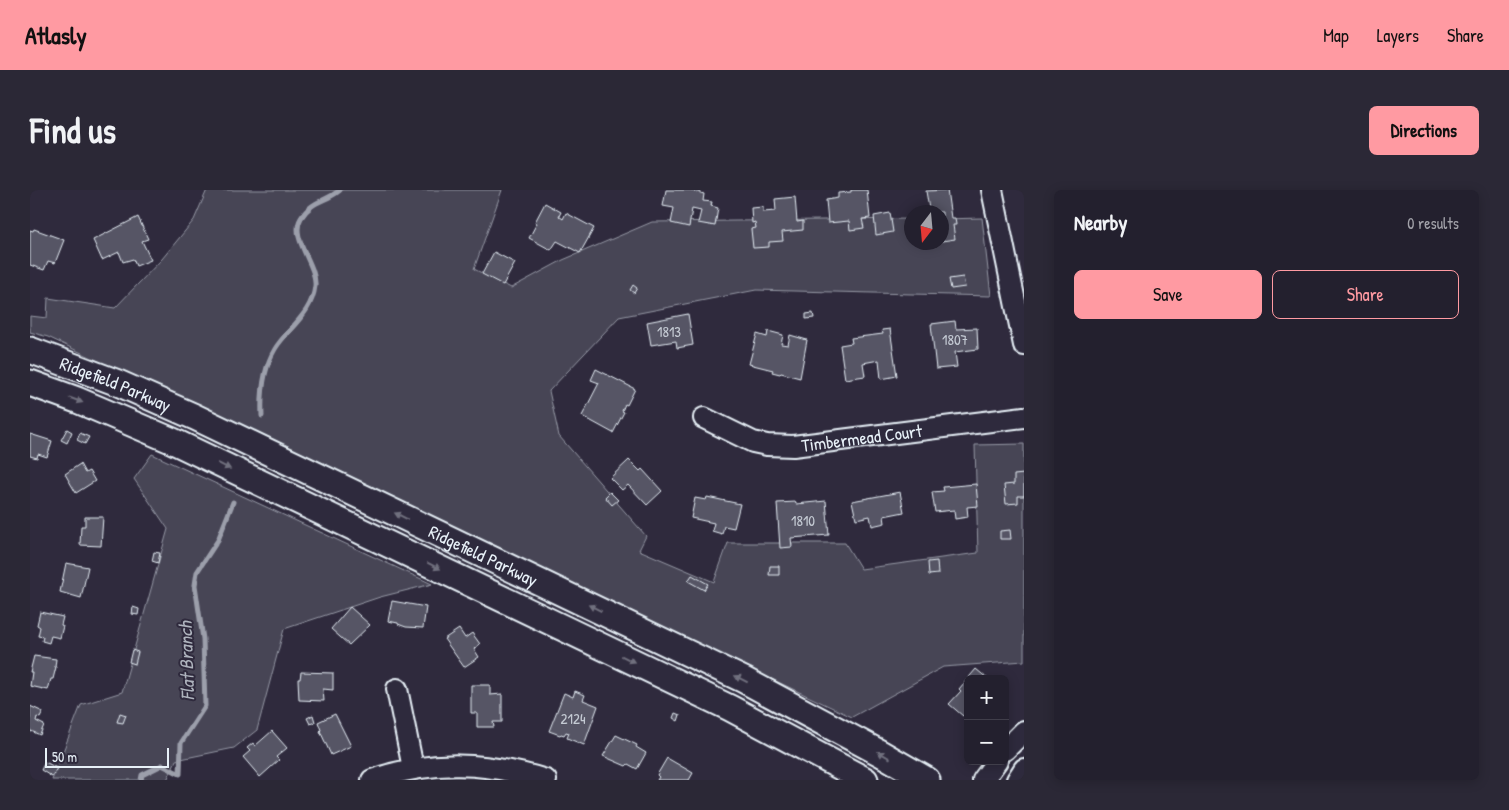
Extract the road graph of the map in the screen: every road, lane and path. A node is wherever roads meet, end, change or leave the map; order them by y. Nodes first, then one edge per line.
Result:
1 (992, 190) edge
2 (1024, 345) edge
3 (30, 350) edge
4 (30, 383) edge
5 (1024, 417) edge
6 (704, 418) dead end
7 (397, 689) dead end
8 (1024, 732) edge
9 (1009, 746) edge
10 (994, 765) edge
11 (413, 768) junction
12 (1024, 769) edge
13 (372, 780) edge
14 (546, 780) edge
15 (865, 780) edge
16 (926, 780) edge
17 (983, 780) edge
18 (1017, 780) edge

1 - 2 street
16 -> 3 main road, Ridgefield Parkway
4 -> 15 main road, Ridgefield Parkway
5 - 6 street, Timbermead Court
7 - 11 street
8 - 9 street
10 - 17 street
11 - 13 street
11 - 14 street
12 - 18 street

